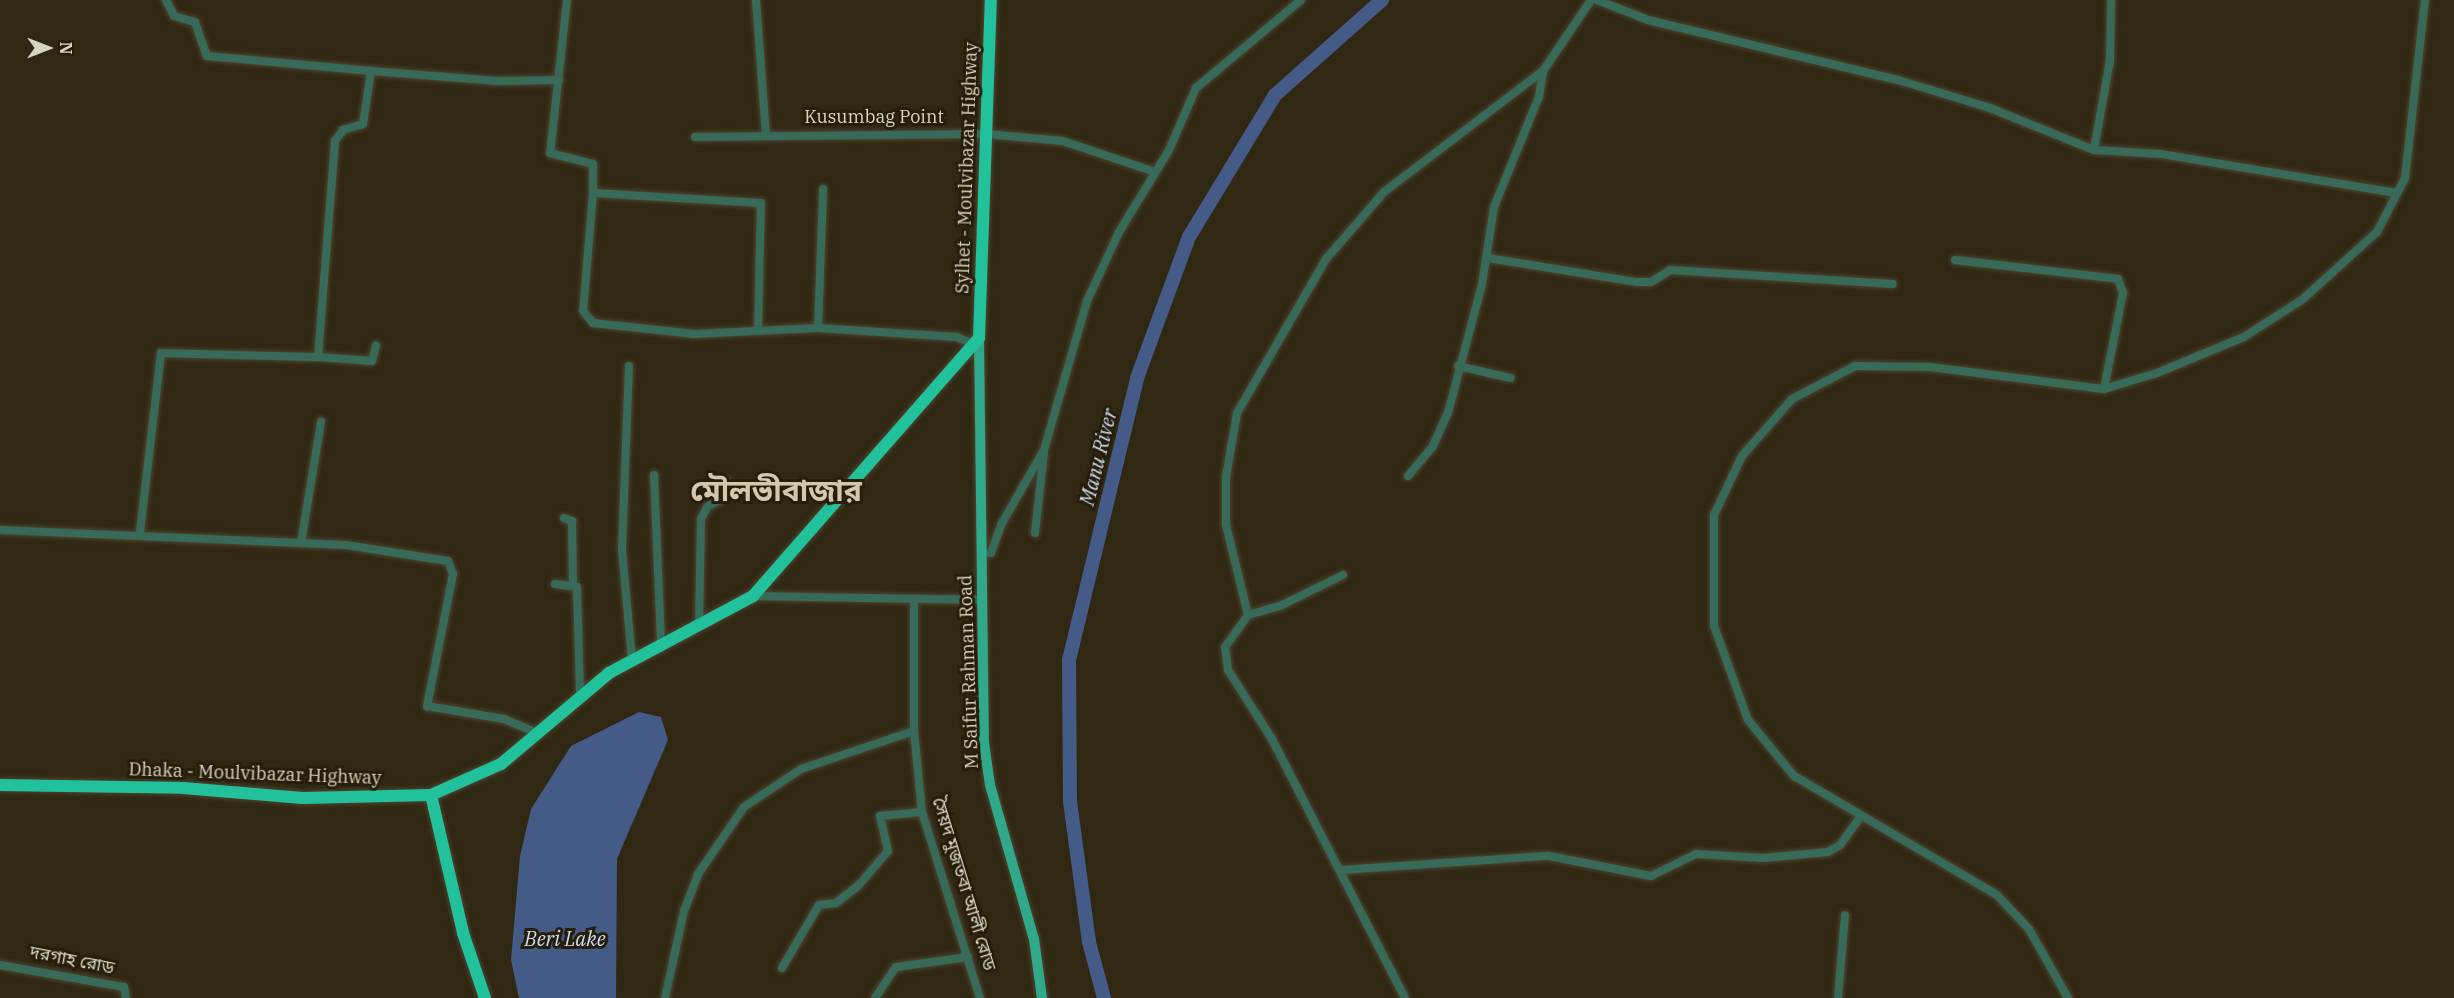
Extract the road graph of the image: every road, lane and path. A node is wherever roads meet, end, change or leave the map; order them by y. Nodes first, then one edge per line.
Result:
1 (166, 0) edge
2 (567, 0) edge
3 (756, 0) edge
4 (991, 0) edge
5 (1301, 0) edge
6 (1591, 0) edge
7 (1597, 0) edge
8 (2111, 0) edge
9 (2425, 0) edge
10 (371, 71) junction
11 (1543, 71) junction
12 (559, 80) junction
13 (986, 134) junction
14 (766, 135) junction
15 (695, 137) dead end
16 (2094, 150) junction
17 (1155, 172) junction
18 (823, 189) dead end
19 (2397, 192) junction
20 (593, 193) junction
21 (1488, 258) junction
22 (1955, 260) dead end
23 (1893, 284) dead end
24 (818, 328) junction
25 (758, 331) junction
26 (976, 341) junction
27 (376, 346) dead end
28 (318, 357) junction
29 (629, 366) dead end
30 (1458, 366) junction
31 (1511, 378) dead end
32 (2104, 389) junction
33 (321, 422) dead end
34 (1044, 450) junction
35 (654, 475) dead end
36 (1408, 476) dead end
37 (727, 481) dead end
38 (564, 518) dead end
39 (0, 530) edge
40 (140, 532) junction
41 (1035, 533) dead end
42 (301, 543) junction
43 (981, 553) junction
44 (1342, 575) dead end
45 (555, 584) dead end
46 (573, 585) junction
47 (753, 596) junction
48 (914, 600) junction
49 (982, 600) junction
50 (1248, 615) junction
51 (699, 624) junction
52 (661, 643) junction
53 (632, 660) junction
54 (580, 694) junction
55 (914, 731) junction
56 (535, 732) junction
57 (0, 785) edge
58 (431, 795) junction
59 (922, 812) junction
60 (1861, 816) junction
61 (1341, 870) junction
62 (1845, 915) dead end
63 (968, 957) junction
64 (0, 965) edge
65 (782, 968) dead end
66 (126, 998) edge
67 (485, 998) edge
68 (665, 998) edge
69 (875, 998) edge
70 (980, 998) edge
71 (1042, 998) edge
72 (1405, 998) edge
73 (1838, 998) edge
74 (2068, 998) edge

1 - 10 street
2 - 12 street
3 - 14 street
4 - 13 highway, Sylhet - Moulvibazar Highway
5 - 17 street
6 - 11 street
7 - 16 street
8 - 16 street
9 - 19 street
10 - 12 street
10 - 28 street
11 - 21 street
11 - 50 street
12 - 20 street
13 - 14 street, Kusumbag Point
13 - 17 street, Kusumbag Point
13 - 26 highway, Sylhet - Moulvibazar Highway
14 - 15 street, Kusumbag Point
16 - 19 street
17 - 34 street
18 - 24 street
19 - 32 street
20 - 25 street
20 - 25 street
21 - 23 street
21 - 30 street
22 - 32 street
24 - 25 street
24 - 26 street
26 - 43 main road, M Saifur Rahman Road
26 - 47 highway, Dhaka - Moulvibazar Highway
27 - 28 street
28 - 40 street
29 - 53 street
30 - 31 street
30 - 36 street
32 - 60 street
33 - 42 street
34 - 41 street
34 - 43 street
35 - 52 street
37 - 51 street
38 - 46 street
39 - 40 street
40 - 42 street
42 - 56 street
43 - 49 main road, M Saifur Rahman Road
44 - 50 street
45 - 46 street
46 - 54 street
47 - 48 street
47 - 51 highway, Dhaka - Moulvibazar Highway
48 - 49 street
48 - 55 street, সৈয়দ মুজতবা আলী রোড
49 - 71 main road, M Saifur Rahman Road
50 - 61 street
51 - 52 highway, Dhaka - Moulvibazar Highway
52 - 53 highway, Dhaka - Moulvibazar Highway
53 - 54 highway, Dhaka - Moulvibazar Highway
54 - 56 highway, Dhaka - Moulvibazar Highway
55 - 59 street, সৈয়দ মুজতবা আলী রোড
55 - 68 street
56 - 58 highway, Dhaka - Moulvibazar Highway
57 - 58 highway, Dhaka - Moulvibazar Highway
58 - 67 highway
59 - 63 street, সৈয়দ মুজতবা আলী রোড
59 - 65 street
60 - 61 street
60 - 74 street
61 - 72 street
62 - 73 street
63 - 69 street
63 - 70 street, সৈয়দ মুজতবা আলী রোড
64 - 66 street, দরগাহ রোড

